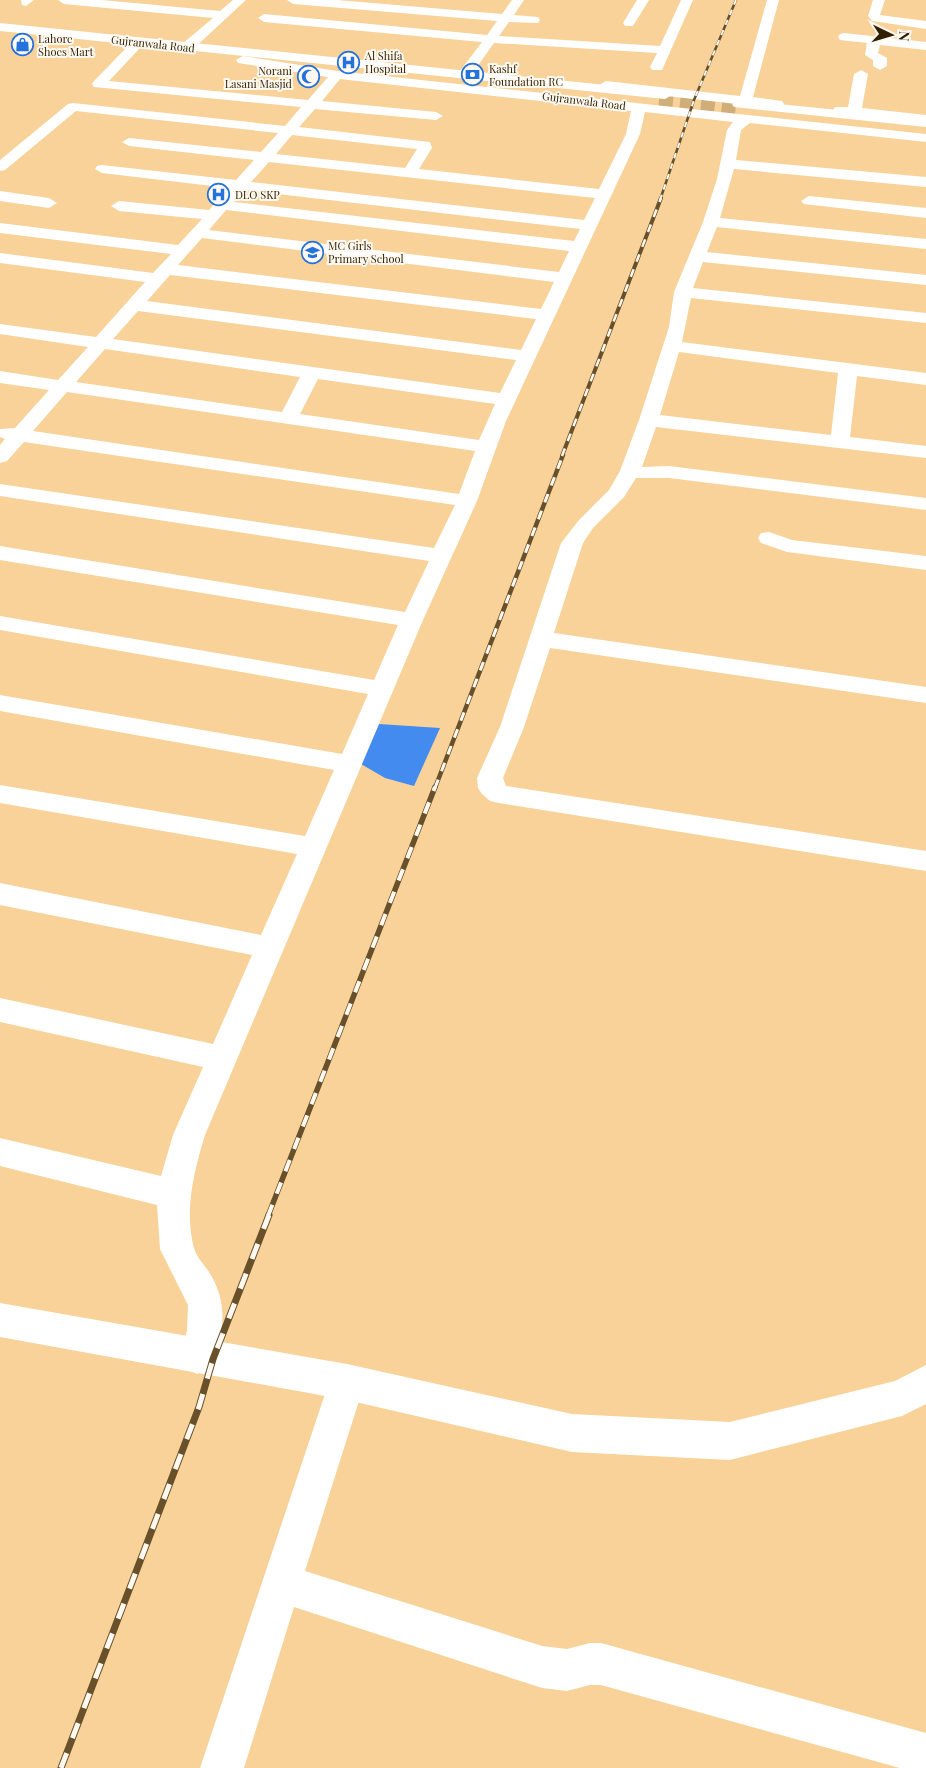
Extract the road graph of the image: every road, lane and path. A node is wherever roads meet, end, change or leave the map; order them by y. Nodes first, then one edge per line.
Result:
1 (64, 0) edge
2 (176, 0) edge
3 (284, 0) edge
4 (293, 0) edge
5 (517, 0) edge
6 (642, 0) edge
7 (687, 0) edge
8 (773, 0) edge
9 (879, 0) edge
10 (237, 3) edge
11 (394, 9) junction
12 (223, 15) junction
13 (504, 18) junction
14 (926, 25) edge
15 (0, 27) edge
16 (378, 28) junction
17 (628, 30) dead end
18 (0, 33) edge
19 (844, 37) dead end
20 (490, 38) junction
21 (521, 41) junction
22 (874, 41) junction
23 (926, 46) edge
24 (187, 47) junction
25 (134, 48) junction
26 (664, 50) junction
27 (245, 57) junction
28 (880, 66) dead end
29 (467, 72) junction
30 (861, 74) dead end
31 (337, 75) junction
32 (690, 93) junction
33 (715, 96) junction
34 (652, 98) junction
35 (310, 105) junction
36 (743, 109) junction
37 (854, 112) junction
38 (681, 114) junction
39 (436, 116) dead end
40 (707, 116) junction
41 (926, 119) edge
42 (926, 123) edge
43 (52, 124) junction
44 (72, 126) dead end
45 (287, 130) junction
46 (926, 130) edge
47 (926, 138) edge
48 (264, 157) junction
49 (2, 163) edge
50 (728, 164) junction
51 (102, 169) junction
52 (409, 174) junction
53 (88, 181) dead end
54 (926, 182) edge
55 (239, 185) junction
56 (604, 194) junction
57 (0, 196) edge
58 (809, 201) dead end
59 (49, 203) dead end
60 (119, 206) dead end
61 (217, 210) junction
62 (926, 213) edge
63 (711, 222) junction
64 (0, 228) edge
65 (197, 233) junction
66 (584, 236) junction
67 (523, 240) junction
68 (926, 244) edge
69 (182, 250) junction
70 (697, 256) junction
71 (0, 258) edge
72 (419, 260) junction
73 (804, 267) junction
74 (508, 270) junction
75 (161, 274) junction
76 (564, 278) junction
77 (926, 280) edge
78 (683, 292) junction
79 (396, 297) junction
80 (798, 304) junction
81 (134, 305) junction
82 (546, 315) junction
83 (926, 318) edge
84 (0, 329) edge
85 (100, 343) junction
86 (671, 346) junction
87 (527, 356) junction
88 (848, 370) junction
89 (312, 373) junction
90 (0, 377) edge
91 (926, 379) edge
92 (62, 386) junction
93 (506, 400) junction
94 (288, 419) junction
95 (649, 420) junction
96 (10, 433) edge
97 (840, 442) junction
98 (485, 447) junction
99 (926, 452) edge
100 (0, 457) edge
101 (630, 471) junction
102 (0, 490) edge
103 (467, 501) junction
104 (926, 504) edge
105 (769, 538) dead end
106 (0, 552) edge
107 (442, 556) junction
108 (926, 563) edge
109 (412, 620) junction
110 (0, 623) edge
111 (542, 639) junction
112 (383, 689) junction
113 (926, 695) edge
114 (0, 703) edge
115 (351, 764) junction
116 (0, 794) edge
117 (315, 847) junction
118 (926, 861) edge
119 (0, 894) edge
120 (271, 948) junction
121 (0, 1010) edge
122 (223, 1059) junction
123 (0, 1152) edge
124 (174, 1194) junction
125 (0, 1320) edge
126 (197, 1356) junction
127 (347, 1382) junction
128 (926, 1383) edge
129 (284, 1584) junction
130 (926, 1754) edge
131 (222, 1768) edge

1 - 12 main road
2 - 10 main road
3 - 16 main road
4 - 11 main road
5 - 13 main road
6 - 17 main road
7 - 26 main road
8 - 36 main road
9 - 14 main road
10 - 12 main road
11 - 13 main road
11 - 16 main road
12 - 24 main road
13 - 20 main road
13 - 21 main road
15 - 24 main road, Gujranwala Road
16 - 20 main road
18 - 25 main road, Gujranwala Road
19 - 22 main road
20 - 21 main road
20 - 29 main road
21 - 26 main road
22 - 23 main road
22 - 28 main road
24 - 27 main road, Gujranwala Road
25 - 27 main road, Gujranwala Road
25 - 35 main road
26 - 34 main road
27 - 29 main road, Gujranwala Road
27 - 31 main road, Gujranwala Road
27 - 34 main road, Gujranwala Road
29 - 34 main road, Gujranwala Road
30 - 37 main road
31 - 34 main road, Gujranwala Road
31 - 35 main road
32 - 33 main road, Gujranwala Road
32 - 34 main road, Gujranwala Road
32 - 38 main road
33 - 36 main road, Gujranwala Road
33 - 40 main road
34 - 38 main road, Gujranwala Road
34 - 56 main road
35 - 39 main road
35 - 45 main road
36 - 37 main road, Gujranwala Road
36 - 40 main road, Gujranwala Road
36 - 42 main road, Gujranwala Road
36 - 46 main road, Gujranwala Road
36 - 47 main road, Gujranwala Road
36 - 50 main road
37 - 41 main road, Gujranwala Road
38 - 40 main road, Gujranwala Road
43 - 44 main road
43 - 45 main road
43 - 49 main road
45 - 48 main road
45 - 52 main road
48 - 51 main road
48 - 52 main road
48 - 55 main road
50 - 54 main road
50 - 63 main road
51 - 53 main road
51 - 55 main road
52 - 56 main road
55 - 61 main road
55 - 66 main road
56 - 66 main road
57 - 59 main road
58 - 62 main road
60 - 61 main road
61 - 65 main road
61 - 67 main road
63 - 68 main road
63 - 70 main road
64 - 69 main road
65 - 69 main road
65 - 72 main road
66 - 67 main road
66 - 76 main road
67 - 74 main road
69 - 75 main road
70 - 73 main road
70 - 78 main road
71 - 75 main road
72 - 74 main road
72 - 79 main road
73 - 77 main road
73 - 80 main road
74 - 76 main road
75 - 79 main road
75 - 81 main road
76 - 82 main road
78 - 80 main road
78 - 86 main road
79 - 82 main road
80 - 83 main road
81 - 85 main road
81 - 87 main road
82 - 87 main road
84 - 85 main road
85 - 89 main road
85 - 92 main road
86 - 88 main road
86 - 95 main road
87 - 93 main road
88 - 91 main road
88 - 97 main road
89 - 93 main road
89 - 94 main road
90 - 92 main road
92 - 94 main road
92 - 96 main road
93 - 98 main road
94 - 98 main road
95 - 97 main road
95 - 101 main road
96 - 100 main road
96 - 103 main road
97 - 99 main road
98 - 103 main road
101 - 104 main road
101 - 111 main road
102 - 107 main road
103 - 107 main road
105 - 108 main road
106 - 109 main road
107 - 109 main road
109 - 112 main road
110 - 112 main road
111 - 113 main road
111 - 118 main road
112 - 115 main road
114 - 115 main road
115 - 117 main road
116 - 117 main road
117 - 120 main road
119 - 120 main road
120 - 122 main road
121 - 122 main road
122 - 124 main road
123 - 124 main road
124 - 126 main road
125 - 126 main road
126 - 127 main road
127 - 128 main road
127 - 129 main road
129 - 130 main road
129 - 131 main road

